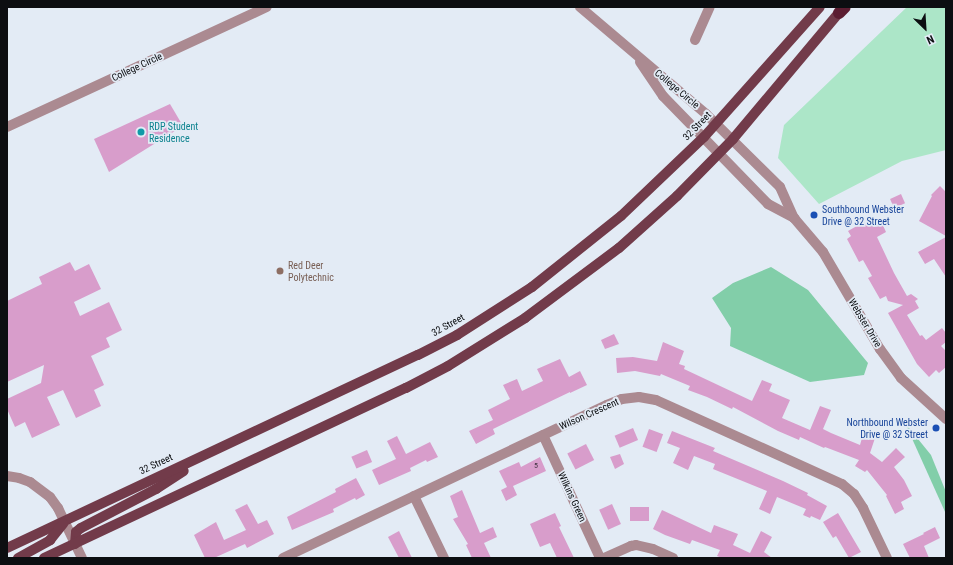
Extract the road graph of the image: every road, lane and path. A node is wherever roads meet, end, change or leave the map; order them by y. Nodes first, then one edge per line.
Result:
1 (267, 7) edge
2 (580, 7) edge
3 (710, 7) edge
4 (820, 7) edge
5 (842, 9) edge
6 (695, 40) dead end
7 (636, 56) junction
8 (717, 124) junction
9 (7, 128) edge
10 (704, 137) junction
11 (733, 139) junction
12 (720, 153) junction
13 (794, 218) junction
14 (946, 419) edge
15 (543, 435) junction
16 (219, 448) junction
17 (7, 476) edge
18 (414, 496) junction
19 (65, 522) junction
20 (75, 544) junction
21 (7, 548) edge
22 (18, 558) edge
23 (44, 558) edge
24 (82, 558) edge
25 (283, 558) edge
26 (444, 558) edge
27 (600, 558) edge
28 (604, 558) edge
29 (673, 558) edge
30 (887, 558) edge

1 - 9 street, College Circle
2 - 7 street, College Circle
3 - 6 street
4 - 8 main road, 32 Street
5 - 11 main road
7 - 8 street, College Circle
7 - 10 street, College Circle
8 - 10 main road, 32 Street
8 - 11 street, College Circle
10 - 12 street, College Circle
10 - 16 main road, 32 Street
11 - 12 main road
11 - 13 street, Webster Drive
12 - 13 street, Webster Drive
12 - 20 main road
13 - 14 street, Webster Drive
15 - 18 street, Wilson Crescent
15 - 27 street, Wilkins Green
15 - 30 street, Wilson Crescent
16 - 19 main road, 32 Street
16 - 20 main road
17 - 19 street
18 - 25 street, Wilson Crescent
18 - 26 street
19 - 20 street
19 - 21 main road, 32 Street
19 - 22 main road
20 - 23 main road
20 - 24 street
28 - 29 street

